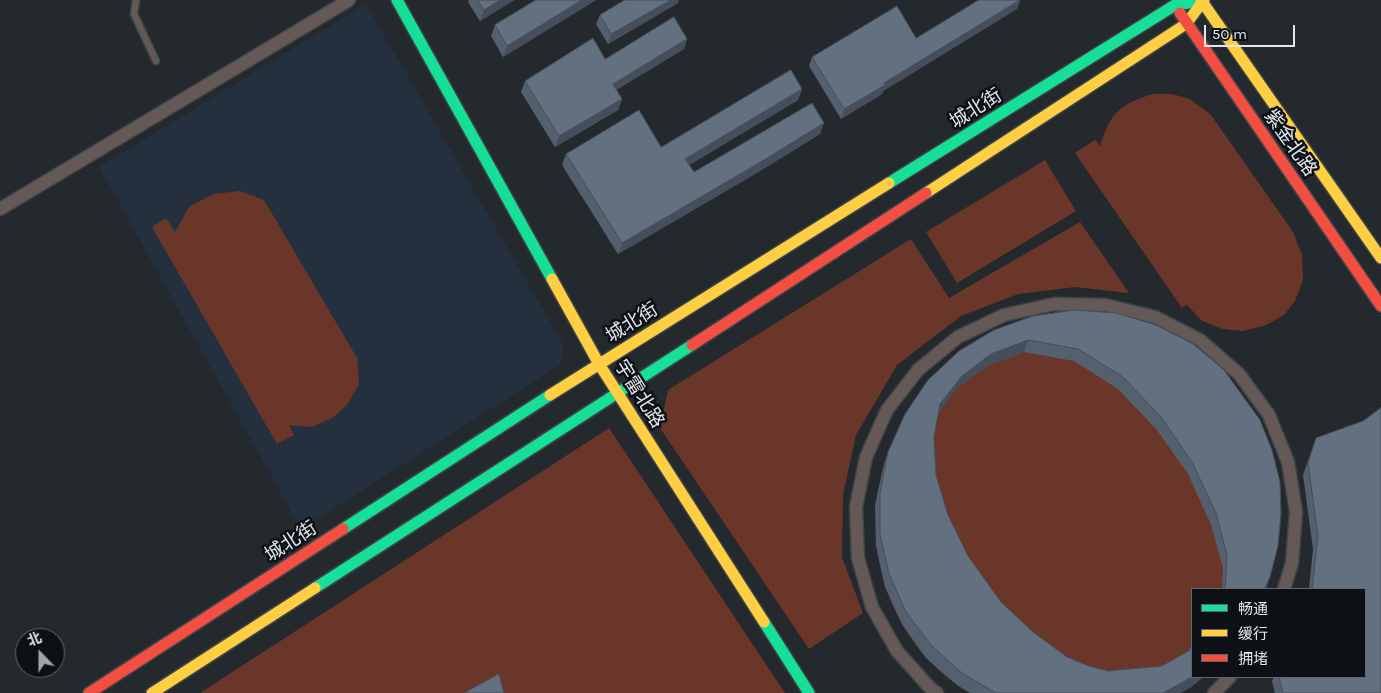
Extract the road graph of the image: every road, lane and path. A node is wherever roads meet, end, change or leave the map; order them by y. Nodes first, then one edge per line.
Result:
1 (136, 0) edge
2 (349, 0) edge
3 (397, 0) edge
4 (1202, 0) edge
5 (1173, 3) edge
6 (1186, 24) junction
7 (156, 61) dead end
8 (0, 209) edge
9 (1381, 258) edge
10 (1381, 306) edge
11 (599, 364) junction
12 (618, 394) junction
13 (1284, 588) edge
14 (1229, 678) edge
15 (931, 692) edge
16 (89, 693) edge
17 (152, 693) edge
18 (809, 693) edge
19 (1215, 693) edge

1 - 7 lane
2 - 8 street
3 - 11 main road, 宇雷北路
4 - 5 main road, 城北街
4 - 6 main road
4 - 9 main road, 紫金北路
5 - 6 main road, 紫金北路
5 - 11 main road, 城北街
6 - 10 main road, 紫金北路
6 - 12 main road
11 - 12 main road, 宇雷北路
11 - 16 main road, 城北街
12 - 17 main road
12 - 18 main road, 宇雷北路
13 - 15 street
14 - 19 street

